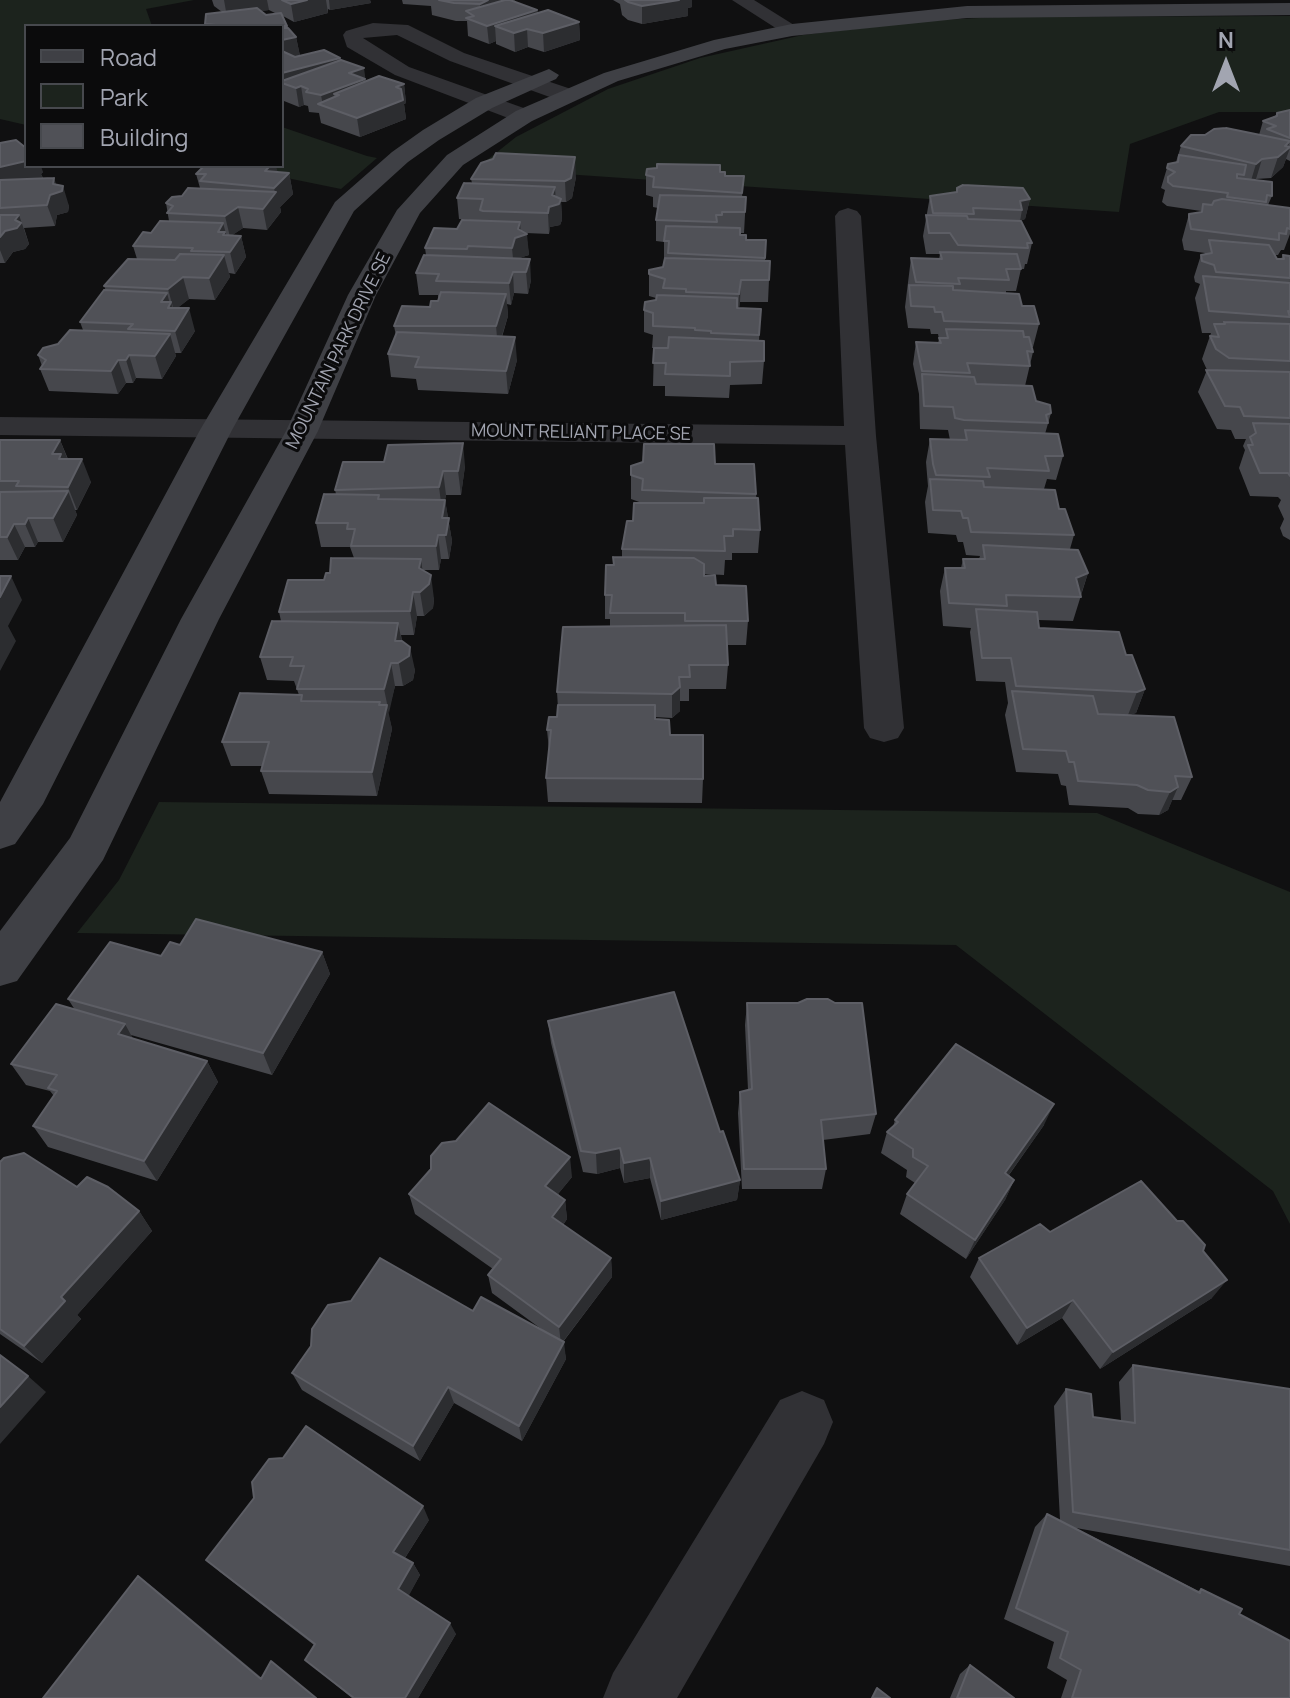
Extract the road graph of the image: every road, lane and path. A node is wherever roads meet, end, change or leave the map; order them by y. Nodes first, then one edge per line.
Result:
1 (741, 0) edge
2 (939, 0) edge
3 (1284, 6) edge
4 (781, 23) junction
5 (528, 83) junction
6 (566, 95) junction
7 (484, 103) junction
8 (524, 116) junction
9 (848, 216) dead end
10 (0, 426) edge
11 (216, 430) junction
12 (302, 431) junction
13 (860, 436) junction
14 (884, 728) dead end
15 (0, 833) edge
16 (0, 967) edge
17 (802, 1422) dead end
18 (638, 1698) edge

1 - 4 street
2 - 4 street, MOUNTAIN PARK DRIVE SE
3 - 4 street, MOUNTAIN PARK DRIVE SE
4 - 5 street, MOUNTAIN PARK DRIVE SE
4 - 6 street, MOUNTAIN PARK DRIVE SE
5 - 6 street
5 - 7 street, MOUNTAIN PARK DRIVE SE
5 - 7 street
6 - 8 street, MOUNTAIN PARK DRIVE SE
7 - 8 street
7 - 11 street, MOUNTAIN PARK DRIVE SE
8 - 12 street, MOUNTAIN PARK DRIVE SE
9 - 13 street
10 - 11 street, MOUNT RELIANT PLACE SE
11 - 12 street, MOUNT RELIANT PLACE SE
11 - 15 street, MOUNTAIN PARK DRIVE SE
12 - 13 street, MOUNT RELIANT PLACE SE
12 - 16 street, MOUNTAIN PARK DRIVE SE
13 - 14 street
17 - 18 street

